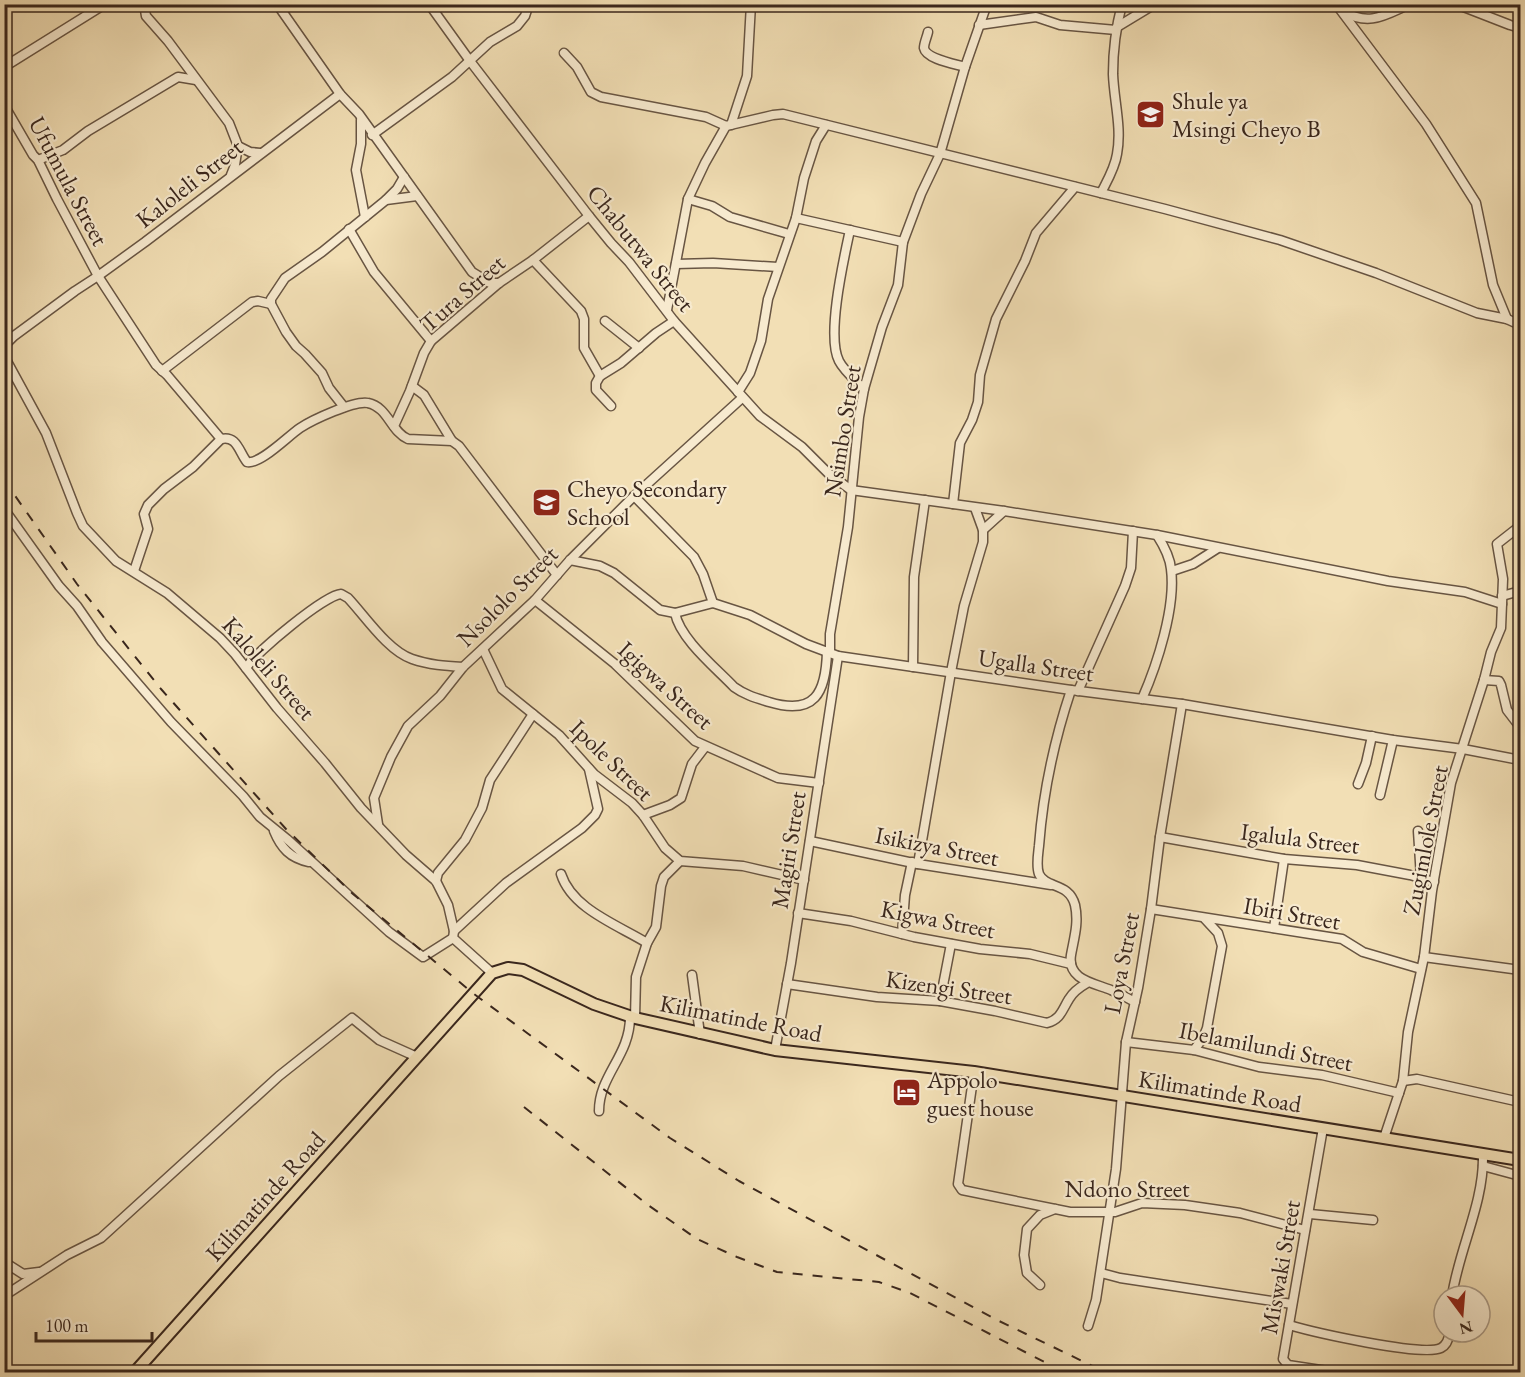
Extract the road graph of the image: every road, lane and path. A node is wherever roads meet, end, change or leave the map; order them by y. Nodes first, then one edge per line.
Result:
1 (105, 4) edge
2 (144, 4) edge
3 (277, 4) edge
4 (429, 4) edge
5 (528, 4) edge
6 (751, 4) edge
7 (987, 4) edge
8 (1122, 4) edge
9 (1155, 4) edge
10 (1410, 4) edge
11 (1456, 4) edge
12 (1482, 4) edge
13 (1338, 7) edge
14 (1484, 14) junction
15 (979, 25) junction
16 (1116, 28) junction
17 (1521, 28) edge
18 (928, 32) dead end
19 (564, 53) dead end
20 (181, 58) junction
21 (470, 61) junction
22 (4, 67) edge
23 (965, 67) junction
24 (178, 77) junction
25 (196, 80) junction
26 (340, 94) junction
27 (4, 105) edge
28 (361, 118) junction
29 (728, 125) junction
30 (826, 125) junction
31 (372, 135) junction
32 (238, 146) junction
33 (260, 153) junction
34 (940, 154) junction
35 (38, 160) junction
36 (230, 176) junction
37 (404, 177) junction
38 (1075, 187) junction
39 (1101, 193) junction
40 (417, 196) junction
41 (688, 199) junction
42 (386, 201) junction
43 (589, 216) junction
44 (365, 217) junction
45 (796, 218) junction
46 (349, 229) junction
47 (850, 230) junction
48 (789, 234) junction
49 (903, 242) junction
50 (533, 260) junction
51 (676, 264) junction
52 (778, 267) junction
53 (98, 276) junction
54 (499, 283) junction
55 (271, 304) junction
56 (667, 310) junction
57 (1507, 319) junction
58 (605, 321) dead end
59 (674, 321) junction
60 (1521, 325) edge
61 (430, 341) junction
62 (4, 346) edge
63 (639, 348) junction
64 (4, 356) edge
65 (162, 371) junction
66 (600, 376) junction
67 (412, 386) junction
68 (864, 389) junction
69 (740, 395) junction
70 (611, 406) dead end
71 (344, 407) junction
72 (394, 426) junction
73 (221, 439) junction
74 (452, 441) junction
75 (851, 490) junction
76 (634, 496) junction
77 (924, 500) junction
78 (953, 504) junction
79 (975, 508) junction
80 (4, 509) edge
81 (1004, 511) junction
82 (1521, 526) edge
83 (983, 530) junction
84 (1133, 531) junction
85 (1157, 535) junction
86 (1218, 548) junction
87 (570, 560) junction
88 (134, 571) junction
89 (1172, 571) junction
90 (557, 575) junction
91 (1521, 591) edge
92 (535, 600) junction
93 (1502, 600) junction
94 (713, 603) junction
95 (675, 613) junction
96 (483, 649) junction
97 (832, 653) junction
98 (913, 667) junction
99 (246, 668) junction
100 (463, 668) junction
101 (951, 672) junction
102 (1484, 680) junction
103 (1074, 691) junction
104 (1142, 699) junction
105 (1182, 704) junction
106 (533, 714) junction
107 (1520, 727) edge
108 (1372, 736) junction
109 (1393, 740) junction
110 (705, 747) junction
111 (1463, 749) junction
112 (1521, 760) edge
113 (589, 768) junction
114 (819, 783) junction
115 (1358, 784) dead end
116 (1380, 795) dead end
117 (643, 815) junction
118 (378, 824) junction
119 (1418, 831) dead end
120 (1160, 837) junction
121 (810, 841) junction
122 (1284, 859) junction
123 (680, 861) junction
124 (915, 863) junction
125 (561, 874) dead end
126 (1421, 878) junction
127 (804, 880) junction
128 (436, 881) junction
129 (1434, 882) junction
130 (1057, 885) junction
131 (1151, 909) junction
132 (798, 913) junction
133 (1205, 919) junction
134 (1274, 928) junction
135 (454, 934) junction
136 (902, 934) junction
137 (647, 943) junction
138 (951, 944) junction
139 (1424, 957) junction
140 (1071, 964) junction
141 (1421, 969) junction
142 (1521, 970) edge
143 (492, 973) junction
144 (692, 975) dead end
145 (1087, 983) junction
146 (787, 984) junction
147 (940, 1001) junction
148 (1135, 1002) junction
149 (633, 1017) junction
150 (700, 1034) junction
151 (1126, 1042) junction
152 (775, 1050) junction
153 (1194, 1050) junction
154 (417, 1058) junction
155 (974, 1072) junction
156 (1402, 1081) junction
157 (1399, 1093) junction
158 (1121, 1097) junction
159 (1521, 1102) edge
160 (599, 1111) dead end
161 (1323, 1128) junction
162 (1384, 1138) junction
163 (1521, 1160) edge
164 (1483, 1161) junction
165 (1521, 1176) edge
166 (1055, 1209) junction
167 (1109, 1211) junction
168 (1310, 1214) junction
169 (1373, 1220) dead end
170 (1305, 1230) junction
171 (4, 1262) edge
172 (42, 1272) junction
173 (1101, 1273) junction
174 (1455, 1284) edge
175 (1040, 1285) dead end
176 (4, 1296) edge
177 (1292, 1304) junction
178 (1288, 1325) junction
179 (1088, 1326) dead end
180 (1445, 1344) edge
181 (135, 1372) edge
182 (1334, 1372) edge

1 - 22 street
2 - 20 street
3 - 26 street
4 - 21 street, Chabutwa Street
5 - 21 street
6 - 29 street
7 - 15 street, Nsimbo Street
8 - 16 street
9 - 16 street
10 - 13 street
11 - 14 street
12 - 14 street
13 - 57 street
14 - 17 street
15 - 16 street
15 - 23 street, Nsimbo Street
16 - 39 street
18 - 23 street
19 - 29 street
20 - 24 street
20 - 25 street
21 - 31 street
21 - 43 street, Chabutwa Street
23 - 34 street, Nsimbo Street
24 - 25 street
24 - 35 street
25 - 32 street
26 - 28 street
26 - 33 street, Kaloleli Street
27 - 35 street, Ufumula Street
28 - 31 street
28 - 44 street
29 - 30 street
29 - 41 street
30 - 34 street
30 - 45 street, Nsololo Street
31 - 37 street
32 - 33 street
32 - 36 street
33 - 36 street, Kaloleli Street
34 - 38 street
34 - 49 street, Nsimbo Street
35 - 53 street, Ufumula Street
36 - 53 street, Kaloleli Street
37 - 40 street
37 - 42 street
38 - 39 street
38 - 78 street
39 - 57 street
40 - 42 street
40 - 54 street
41 - 48 street
41 - 51 street
42 - 44 street
43 - 50 street, Tura Street
43 - 56 street, Chabutwa Street
44 - 46 street
45 - 47 street
45 - 48 street, Nsololo Street
46 - 55 street
46 - 61 street
47 - 49 street
47 - 68 street
48 - 52 street, Nsololo Street
49 - 68 street, Nsimbo Street
50 - 54 street, Tura Street
50 - 66 street
51 - 52 street
51 - 56 street
52 - 69 street, Nsololo Street
53 - 62 street, Kaloleli Street
53 - 65 street, Ufumula Street
54 - 61 street, Tura Street
55 - 65 street
55 - 71 street
56 - 59 street, Chabutwa Street
57 - 60 street
58 - 63 street
59 - 63 street
59 - 69 street, Chabutwa Street
61 - 67 street, Tura Street
63 - 66 street
64 - 88 street, Kaloleli Street
65 - 73 street, Ufumula Street
66 - 70 street
67 - 72 street, Tura Street
67 - 74 street
68 - 75 street, Nsimbo Street
69 - 75 street, Chabutwa Street
69 - 76 street, Nsololo Street
71 - 72 street
71 - 73 street, Ufumula Street
72 - 74 street
73 - 88 street
74 - 90 street
75 - 77 street
75 - 97 street, Nsimbo Street
76 - 87 street, Nsololo Street
76 - 94 street
77 - 78 street
77 - 98 street
78 - 79 street
79 - 81 street
79 - 83 street
80 - 135 street
81 - 83 street
81 - 84 street
82 - 93 street, Zugimlole Street
83 - 101 street
84 - 85 street
84 - 103 street
85 - 86 street
85 - 89 street
86 - 89 street
86 - 93 street
87 - 90 street, Nsololo Street
87 - 95 street
88 - 99 street, Kaloleli Street
89 - 104 street
90 - 92 street, Nsololo Street
91 - 93 street
92 - 96 street, Nsololo Street
92 - 110 street, Igigwa Street
93 - 102 street, Zugimlole Street
94 - 95 street
94 - 97 street, Ugalla Street
95 - 97 street
96 - 100 street, Nsololo Street
96 - 106 street, Ipole Street
97 - 98 street, Ugalla Street
97 - 114 street, Magiri Street
98 - 101 street, Ugalla Street
99 - 100 street
99 - 118 street, Kaloleli Street
100 - 118 street, Nsololo Street
101 - 103 street, Ugalla Street
101 - 124 street
102 - 107 street
102 - 111 street, Zugimlole Street
103 - 104 street, Ugalla Street
103 - 130 street
104 - 105 street, Ugalla Street
105 - 108 street, Ugalla Street
105 - 120 street, Loya Street
106 - 113 street, Ipole Street
106 - 128 street
108 - 109 street, Ugalla Street
108 - 115 street
109 - 111 street, Ugalla Street
109 - 116 street
110 - 114 street, Igigwa Street
110 - 117 street
111 - 112 street, Ugalla Street
111 - 129 street, Zugimlole Street
113 - 117 street, Ipole Street
113 - 135 street
114 - 121 street, Magiri Street
117 - 123 street, Ipole Street
118 - 128 street, Kaloleli Street
119 - 126 street
120 - 122 street, Igalula Street
120 - 131 street, Loya Street
121 - 124 street, Isikizya Street
121 - 127 street, Magiri Street
122 - 126 street, Igalula Street
122 - 134 street
123 - 127 street
123 - 137 street
124 - 130 street, Isikizya Street
124 - 136 street
125 - 137 street
126 - 129 street, Igalula Street
127 - 132 street, Magiri Street
128 - 135 street, Kaloleli Street
129 - 139 street, Zugimlole Street
130 - 140 street
131 - 133 street, Ibiri Street
131 - 148 street, Loya Street
132 - 136 street, Kigwa Street
132 - 146 street, Magiri Street
133 - 134 street, Ibiri Street
133 - 153 street
134 - 141 street, Ibiri Street
135 - 143 street
136 - 138 street, Kigwa Street
137 - 149 street
138 - 140 street, Kigwa Street
138 - 147 street
139 - 141 street, Zugimlole Street
139 - 142 street
140 - 145 street
141 - 156 street, Zugimlole Street
143 - 149 main road, Kilimatinde Road
143 - 154 main road, Kilimatinde Road
144 - 150 street
145 - 147 street, Kizengi Street
145 - 148 street
146 - 147 street, Kizengi Street
146 - 152 street, Magiri Street
148 - 151 street, Loya Street
149 - 150 main road, Kilimatinde Road
149 - 160 street
150 - 152 main road, Kilimatinde Road
151 - 153 street, Ibelamilundi Street
151 - 158 street, Loya Street
152 - 155 main road, Kilimatinde Road
153 - 157 street, Ibelamilundi Street
154 - 172 street
154 - 181 main road, Kilimatinde Road
155 - 158 main road, Kilimatinde Road
155 - 166 street, Ndono Street
156 - 157 street, Zugimlole Street
156 - 159 street
157 - 162 street, Zugimlole Street
158 - 161 main road, Kilimatinde Road
158 - 167 street, Loya Street
161 - 162 main road, Kilimatinde Road
161 - 168 street, Miswaki Street
162 - 164 main road, Kilimatinde Road
163 - 164 main road, Kilimatinde Road
164 - 165 street
164 - 174 street
166 - 167 street, Ndono Street
166 - 175 street
167 - 170 street, Ndono Street
167 - 173 street, Loya Street
168 - 169 street
168 - 170 street, Miswaki Street
170 - 177 street, Miswaki Street
171 - 172 street
172 - 176 street
173 - 177 street
173 - 179 street, Loya Street
177 - 178 street, Miswaki Street
178 - 180 street
178 - 182 street, Miswaki Street

